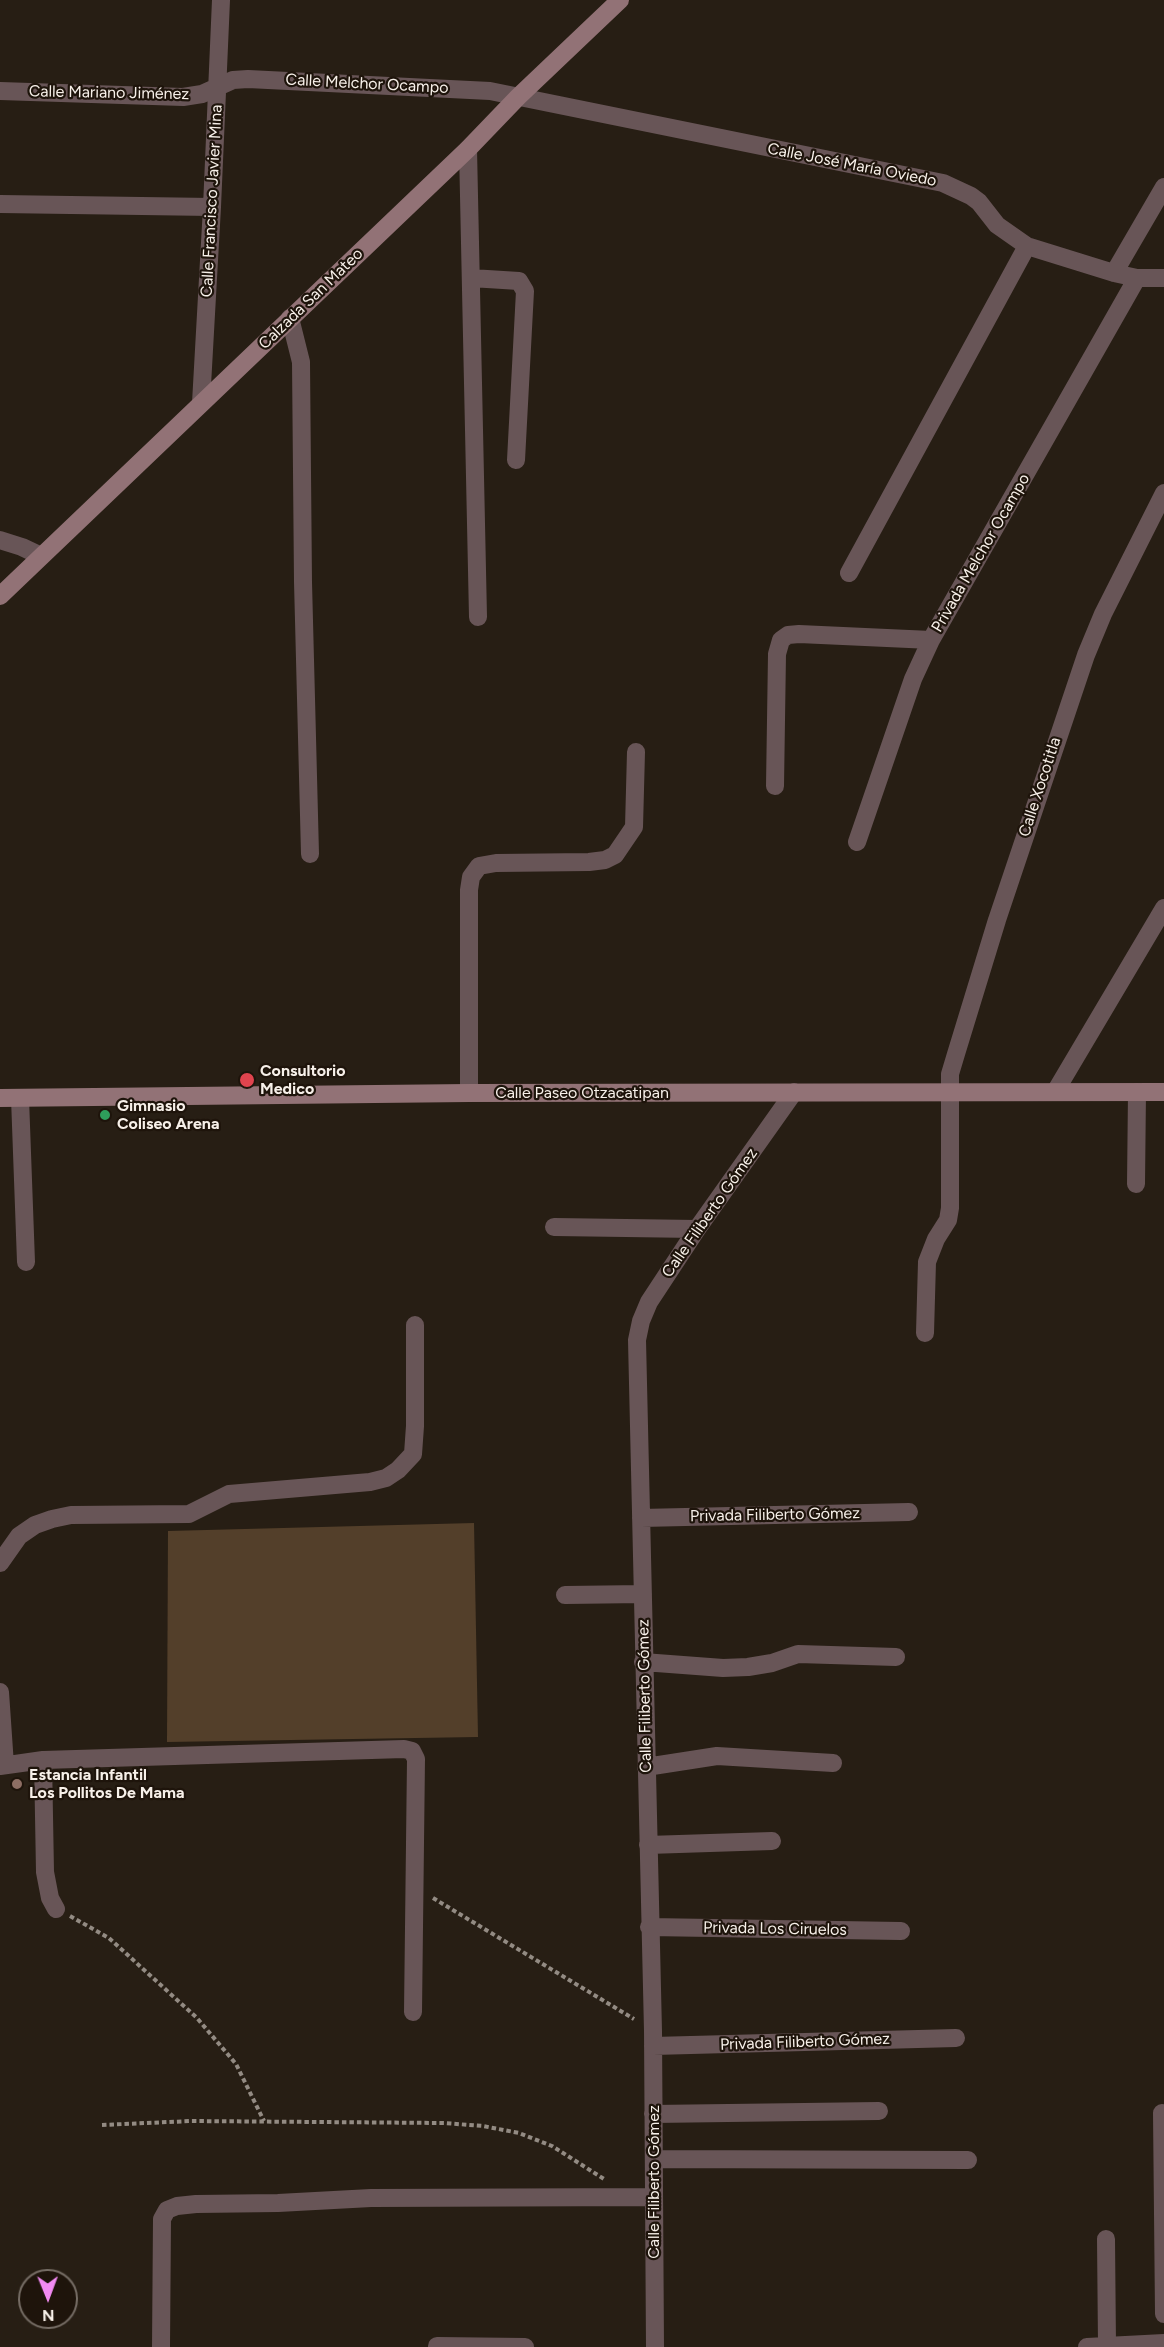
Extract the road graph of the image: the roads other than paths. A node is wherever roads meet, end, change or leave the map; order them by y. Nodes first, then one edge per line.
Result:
1 (220, 0) edge
2 (620, 0) edge
3 (217, 86) junction
4 (0, 91) edge
5 (518, 97) junction
6 (468, 149) junction
7 (1164, 187) edge
8 (0, 204) edge
9 (212, 207) junction
10 (1027, 246) junction
11 (1113, 273) junction
12 (471, 278) junction
13 (1137, 278) junction
14 (1164, 278) edge
15 (290, 318) junction
16 (201, 403) junction
17 (516, 460) dead end
18 (1164, 493) edge
19 (0, 540) edge
20 (41, 556) junction
21 (849, 573) dead end
22 (0, 596) edge
23 (478, 617) dead end
24 (931, 640) junction
25 (636, 752) dead end
26 (776, 786) dead end
27 (857, 842) dead end
28 (310, 854) dead end
29 (1164, 908) edge
30 (794, 1092) junction
31 (1055, 1092) junction
32 (1137, 1092) junction
33 (1164, 1092) edge
34 (469, 1093) junction
35 (950, 1093) junction
36 (0, 1098) edge
37 (20, 1098) junction
38 (1136, 1185) dead end
39 (554, 1227) dead end
40 (697, 1229) junction
41 (26, 1262) dead end
42 (415, 1324) dead end
43 (925, 1333) dead end
44 (909, 1512) dead end
45 (641, 1518) junction
46 (0, 1563) edge
47 (643, 1594) junction
48 (565, 1595) dead end
49 (896, 1657) dead end
50 (643, 1662) junction
51 (0, 1692) edge
52 (43, 1760) junction
53 (833, 1763) dead end
54 (3, 1765) edge
55 (646, 1767) junction
56 (772, 1841) dead end
57 (648, 1845) junction
58 (56, 1909) road end
59 (649, 1927) junction
60 (901, 1931) dead end
61 (413, 2012) dead end
62 (653, 2038) junction
63 (956, 2038) dead end
64 (879, 2111) dead end
65 (1162, 2113) dead end
66 (653, 2114) junction
67 (654, 2159) junction
68 (968, 2160) dead end
69 (654, 2197) junction
70 (1106, 2239) dead end
71 (1164, 2314) edge
72 (1164, 2343) edge
73 (1107, 2345) junction
74 (437, 2346) edge
75 (161, 2347) edge
76 (525, 2347) edge
77 (655, 2347) edge
78 (1087, 2347) edge

1 - 3 street, Calle Francisco Javier Mina
2 - 5 main road, Calzada San Mateo
3 - 4 street, Calle Mariano Jiménez
3 - 5 street, Calle Melchor Ocampo
3 - 9 street, Calle Francisco Javier Mina
5 - 6 main road, Calzada San Mateo
5 - 10 street, Calle José María Oviedo
6 - 12 street
6 - 15 main road, Calzada San Mateo
7 - 11 street
8 - 9 street
9 - 16 street, Calle Francisco Javier Mina
10 - 11 street, Calle José María Oviedo
10 - 21 street
11 - 13 street, Calle José María Oviedo
12 - 17 street
12 - 23 street
13 - 14 street, Calle José María Oviedo
13 - 24 street, Privada Melchor Ocampo
15 - 16 main road, Calzada San Mateo
15 - 28 street
16 - 20 main road, Calzada San Mateo
18 - 35 street, Calle Xocotitla
19 - 20 street
20 - 22 main road, Calzada San Mateo
24 - 26 street
24 - 27 street, Privada Melchor Ocampo
25 - 34 street
29 - 31 street
30 - 34 main road, Calle Paseo Otzacatipan
30 - 35 main road, Calle Paseo Otzacatipan
30 - 40 street, Calle Filiberto Gómez
31 - 32 main road, Calle Paseo Otzacatipan
31 - 35 main road, Calle Paseo Otzacatipan
32 - 33 main road, Calle Paseo Otzacatipan
32 - 38 street
34 - 37 main road, Calle Paseo Otzacatipan
35 - 43 street, Calle Xocotitla
36 - 37 main road, Calle Paseo Otzacatipan
37 - 41 street
39 - 40 street
40 - 45 street, Calle Filiberto Gómez
42 - 46 street
44 - 45 street, Privada Filiberto Gómez
45 - 47 street, Calle Filiberto Gómez
47 - 48 street
47 - 50 street, Calle Filiberto Gómez
49 - 50 street
50 - 55 street, Calle Filiberto Gómez
51 - 54 street
52 - 54 street
52 - 58 street
52 - 61 street
53 - 55 street
55 - 57 street, Calle Filiberto Gómez
56 - 57 street
57 - 59 street, Calle Filiberto Gómez
59 - 60 street, Privada Los Ciruelos
59 - 62 street, Calle Filiberto Gómez
62 - 63 street, Privada Filiberto Gómez
62 - 66 street, Calle Filiberto Gómez
64 - 66 street
65 - 71 street
66 - 67 street, Calle Filiberto Gómez
67 - 68 street
67 - 69 street, Calle Filiberto Gómez
69 - 75 street
69 - 77 street, Calle Filiberto Gómez
70 - 73 street
72 - 73 street
73 - 78 street
74 - 76 street

